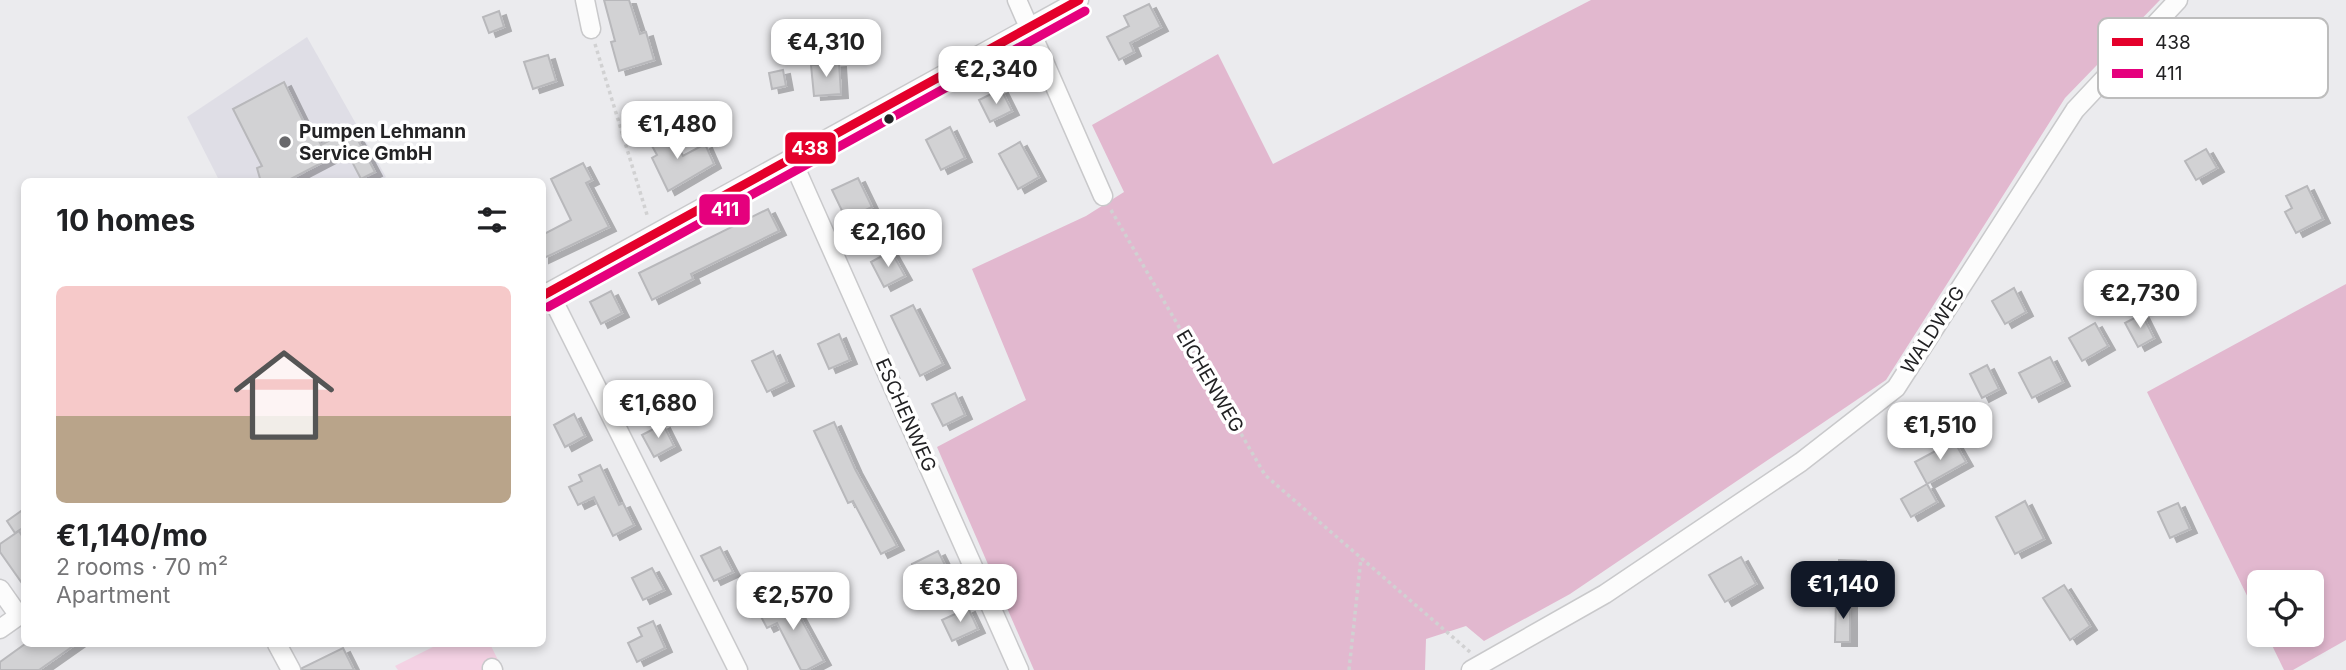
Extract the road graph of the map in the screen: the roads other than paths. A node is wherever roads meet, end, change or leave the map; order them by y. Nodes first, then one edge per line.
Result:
1 (585, 0) edge
2 (1017, 0) edge
3 (1079, 0) edge
4 (2178, 0) edge
5 (2161, 18) edge
6 (591, 29) road end
7 (1029, 29) junction
8 (2098, 85) edge
9 (792, 160) junction
10 (1103, 196) road end
11 (546, 294) edge
12 (0, 589) edge
13 (21, 613) edge
14 (21, 615) edge
15 (0, 629) edge
16 (279, 647) edge
17 (1477, 667) edge
18 (291, 670) edge
19 (738, 670) edge
20 (1019, 670) edge

1 - 6 street
2 - 7 street
3 - 7 street
4 - 5 street, WALDWEG
7 - 9 street
7 - 10 street
8 - 17 street, WALDWEG
9 - 11 street
9 - 20 street, ESCHENWEG
11 - 19 street
12 - 13 street
14 - 15 street
16 - 18 street

